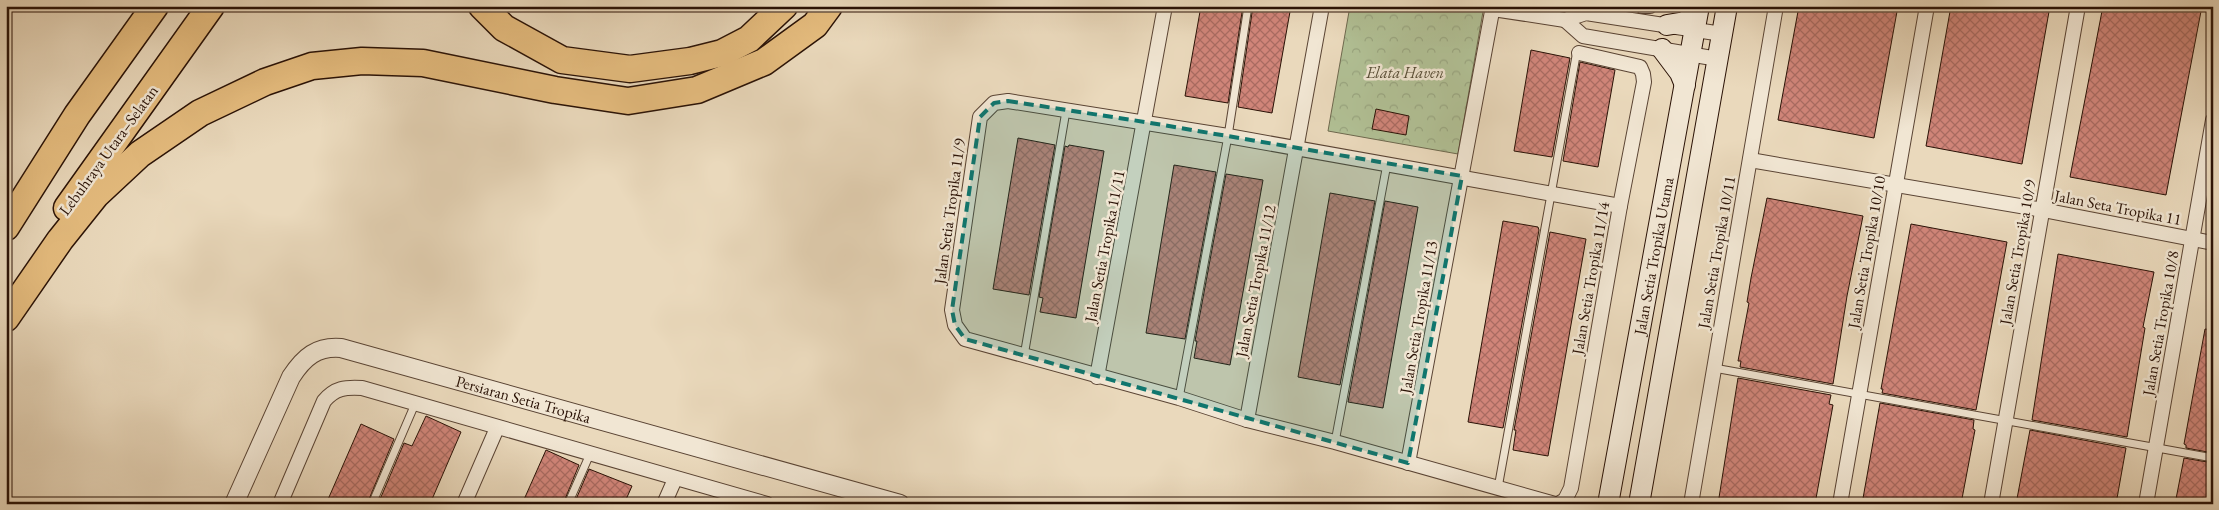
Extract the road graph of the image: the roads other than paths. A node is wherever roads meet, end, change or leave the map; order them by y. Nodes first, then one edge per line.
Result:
1 (155, 6) edge
2 (211, 6) edge
3 (482, 6) edge
4 (784, 6) edge
5 (829, 6) edge
6 (1164, 6) edge
7 (1248, 6) edge
8 (1322, 6) edge
9 (1642, 6) edge
10 (1650, 6) edge
11 (1727, 6) edge
12 (1776, 6) edge
13 (1927, 6) edge
14 (2078, 6) edge
15 (1493, 8) edge
16 (1698, 8) edge
17 (1622, 18) junction
18 (1565, 20) junction
19 (1667, 25) junction
20 (1695, 30) junction
21 (1722, 34) junction
22 (1618, 42) junction
23 (1662, 49) junction
24 (1579, 53) joint
25 (1690, 54) junction
26 (1718, 59) junction
27 (1685, 85) junction
28 (1066, 111) junction
29 (2213, 120) edge
30 (1145, 122) junction
31 (1228, 136) junction
32 (1297, 149) junction
33 (1750, 160) junction
34 (1387, 164) junction
35 (1462, 176) junction
36 (1896, 185) junction
37 (1552, 193) junction
38 (1620, 206) junction
39 (2043, 210) junction
40 (6, 226) edge
41 (2192, 239) junction
42 (2213, 243) edge
43 (6, 294) edge
44 (6, 318) edge
45 (1024, 356) junction
46 (1714, 368) junction
47 (1097, 377) junction
48 (1858, 395) junction
49 (1179, 398) junction
50 (415, 404) junction
51 (1247, 420) junction
52 (2005, 421) junction
53 (497, 428) junction
54 (1335, 442) junction
55 (2156, 448) junction
56 (590, 454) junction
57 (2213, 458) edge
58 (1408, 463) junction
59 (675, 479) junction
60 (1498, 488) junction
61 (763, 503) edge
62 (234, 504) edge
63 (280, 504) edge
64 (372, 504) edge
65 (464, 504) edge
66 (568, 504) edge
67 (664, 504) edge
68 (900, 504) edge
69 (1556, 504) edge
70 (1608, 504) edge
71 (1639, 504) edge
72 (1691, 504) edge
73 (1840, 504) edge
74 (1991, 504) edge
75 (2146, 504) edge

1 - 40 highway
2 - 43 highway, Lebuhraya Utara–Selatan
3 - 4 highway
5 - 44 highway
6 - 30 street, Jalan Setia Tropika 11/11
7 - 31 lane
8 - 32 street, Jalan Setia Tropika 11/12
9 - 10 street
11 - 21 main road, Jalan Setia Tropika Utama
12 - 33 street, Jalan Setia Tropika 10/11
13 - 36 street, Jalan Setia Tropika 10/10
14 - 39 street, Jalan Setia Tropika 10/9
15 - 18 street
15 - 35 street, Jalan Setia Tropika 11/13
16 - 19 main road
16 - 20 main road, Jalan Setia Tropika Utama
17 - 18 street
17 - 19 street
17 - 22 street
18 - 22 street
19 - 20 street
20 - 21 street
20 - 25 main road, Jalan Setia Tropika Utama
21 - 26 main road, Jalan Setia Tropika Utama
22 - 23 street
23 - 25 street
23 - 27 main road
24 - 37 lane
24 - 38 street, Jalan Setia Tropika 11/14
25 - 26 street
25 - 27 main road, Jalan Setia Tropika Utama
26 - 71 main road, Jalan Setia Tropika Utama
27 - 70 main road, Jalan Setia Tropika Utama
28 - 30 street
28 - 45 lane
28 - 45 street, Jalan Setia Tropika 11/9
29 - 41 street, Jalan Setia Tropika 10/8
30 - 31 street
30 - 47 street, Jalan Setia Tropika 11/11
31 - 32 street
31 - 49 lane
32 - 34 street
32 - 51 street, Jalan Setia Tropika 11/12
33 - 36 street, Jalan Seta Tropika 11
33 - 46 street, Jalan Setia Tropika 10/11
34 - 35 street
34 - 54 lane
35 - 37 street
35 - 58 street, Jalan Setia Tropika 11/13
36 - 39 street, Jalan Seta Tropika 11
36 - 48 street, Jalan Setia Tropika 10/10
37 - 38 street
37 - 60 lane
38 - 69 street, Jalan Setia Tropika 11/14
39 - 41 street, Jalan Seta Tropika 11
39 - 52 street, Jalan Setia Tropika 10/9
41 - 42 street, Jalan Seta Tropika 11
41 - 55 street, Jalan Setia Tropika 10/8
45 - 47 street
46 - 48 lane
46 - 72 street, Jalan Setia Tropika 10/11
47 - 49 street
48 - 52 lane
48 - 73 street, Jalan Setia Tropika 10/10
49 - 51 street
50 - 53 street
50 - 63 street
50 - 64 lane
51 - 54 street
52 - 55 lane
52 - 74 street, Jalan Setia Tropika 10/9
53 - 56 street
53 - 65 street
54 - 58 street
55 - 57 lane
55 - 75 street, Jalan Setia Tropika 10/8
56 - 59 street
56 - 66 lane
58 - 60 street
59 - 61 street
59 - 67 street
60 - 69 street
62 - 68 street, Persiaran Setia Tropika

